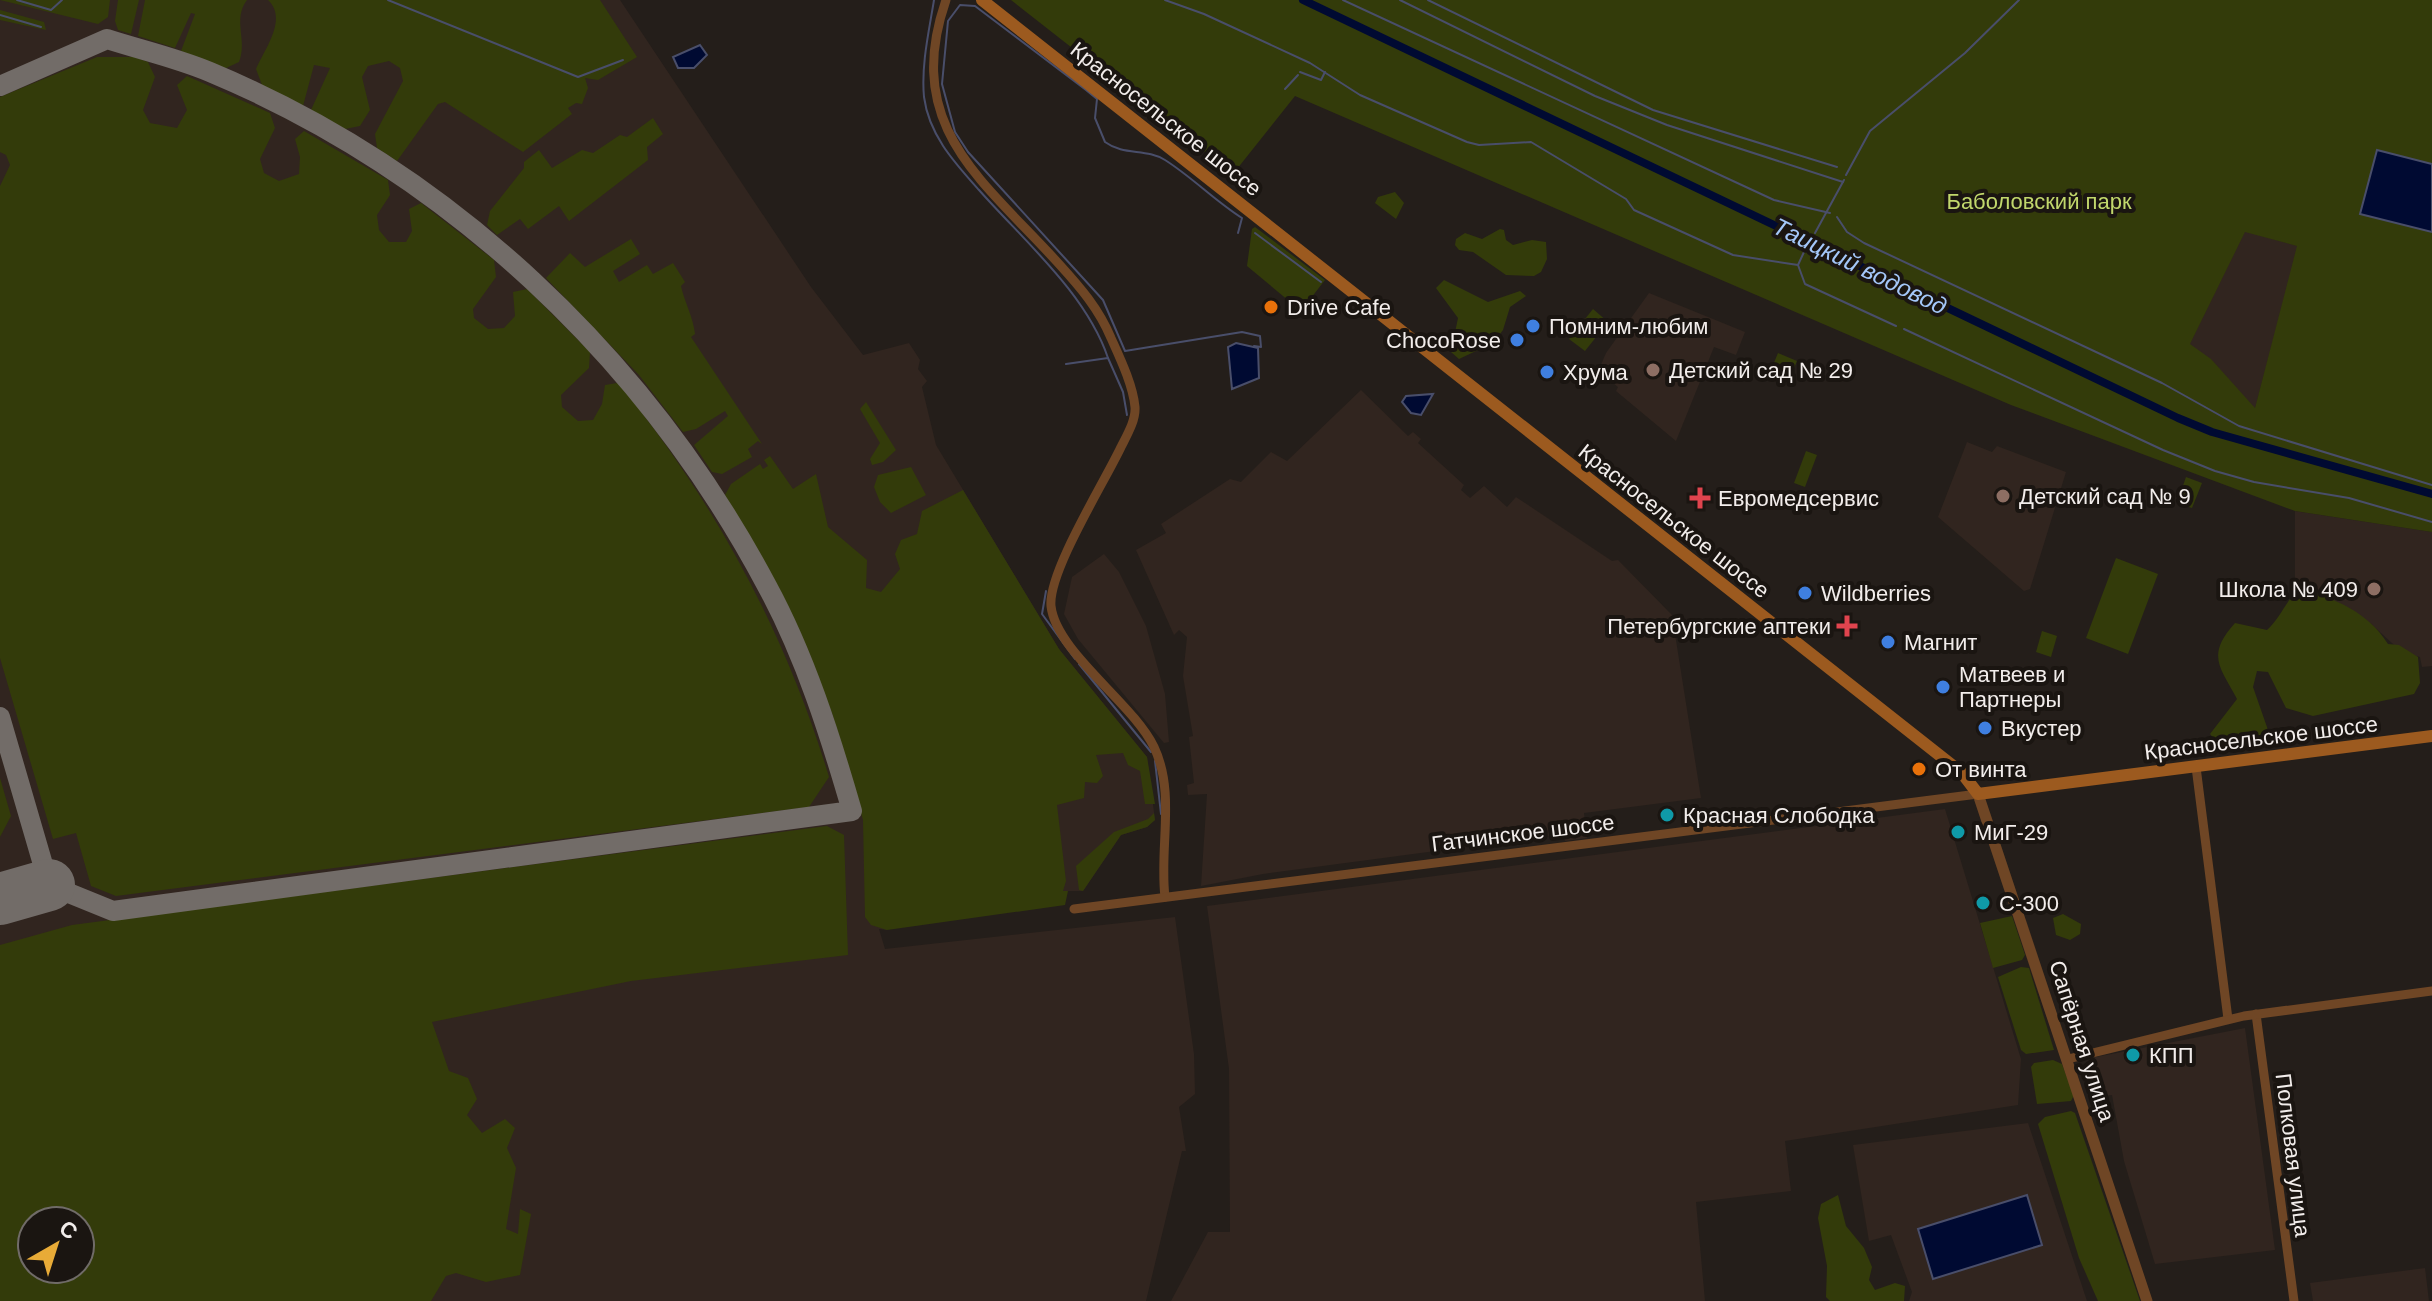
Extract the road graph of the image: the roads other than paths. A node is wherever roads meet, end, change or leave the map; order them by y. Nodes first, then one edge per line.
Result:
1 (946, 0) edge
2 (982, 0) edge
3 (2432, 736) edge
4 (2196, 767) junction
5 (1978, 794) junction
6 (1165, 897) junction
7 (1074, 909) dead end
8 (2432, 991) edge
9 (2256, 1014) junction
10 (2228, 1019) junction
11 (2068, 1059) junction
12 (2147, 1301) edge
13 (2294, 1301) edge

1 - 6 street
2 - 5 main road, Красносельское шоссе
3 - 4 main road, Красносельское шоссе
4 - 5 main road, Красносельское шоссе
4 - 10 street
5 - 6 street, Гатчинское шоссе
5 - 11 street, Сапёрная улица
6 - 7 street, Гатчинское шоссе
8 - 9 street
9 - 10 street
9 - 13 street, Полковая улица
10 - 11 street
11 - 12 street, Сапёрная улица

